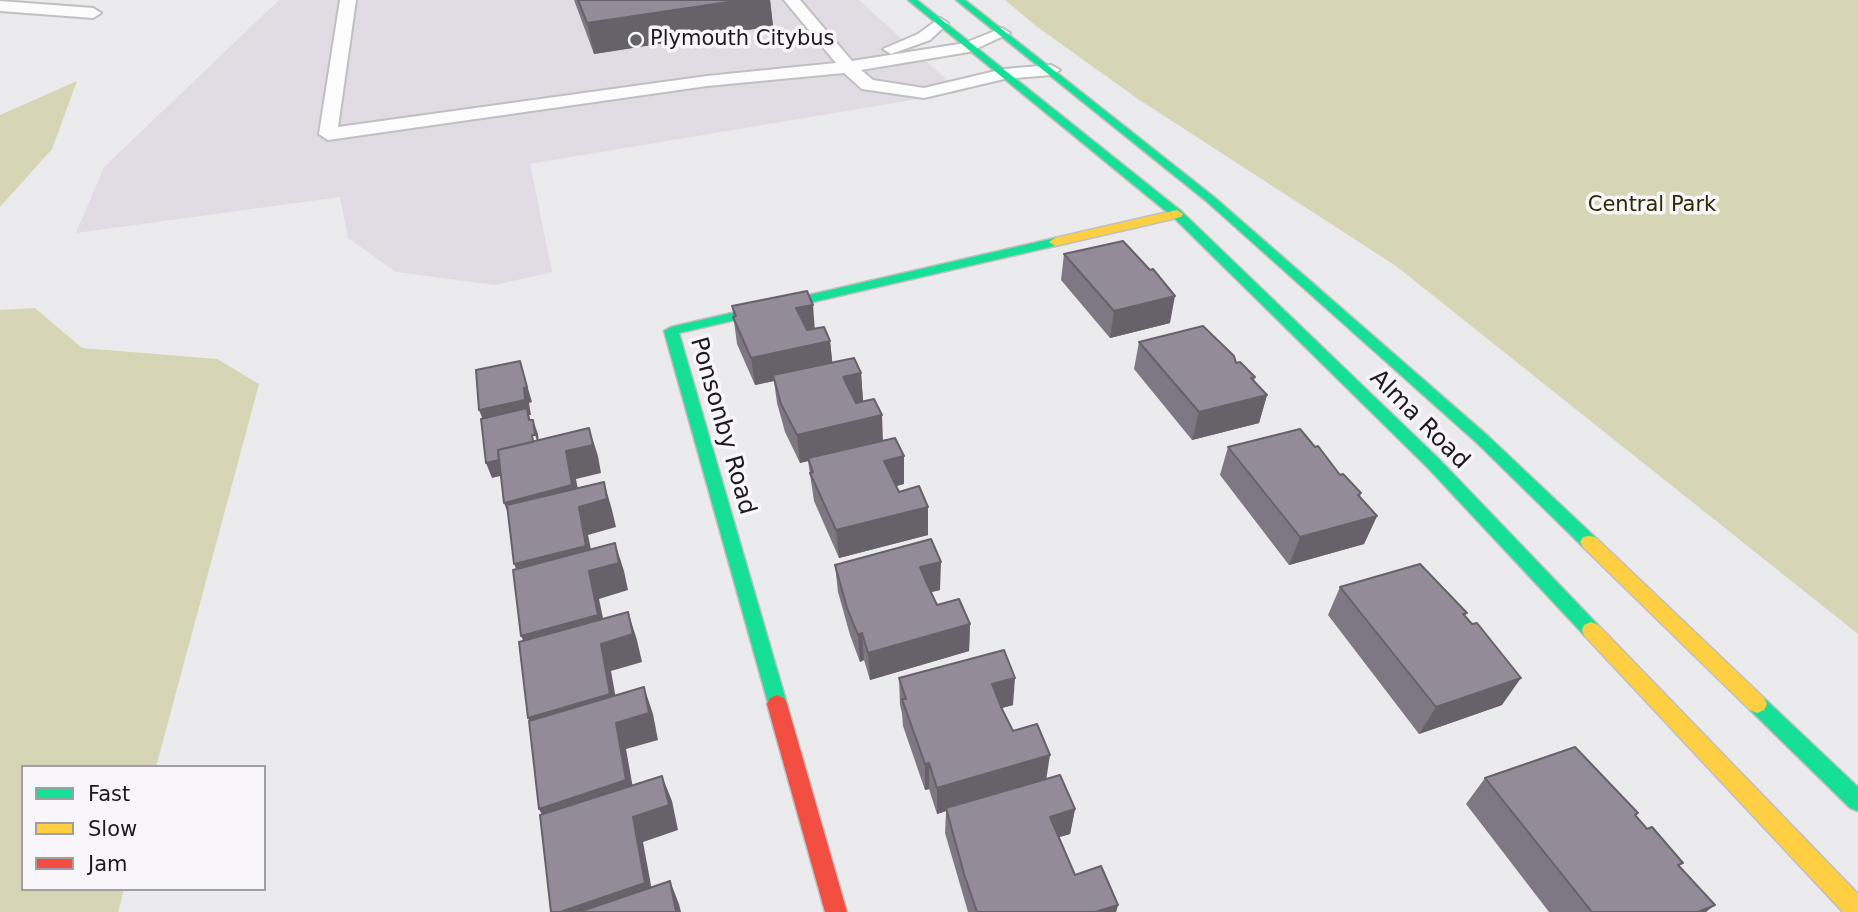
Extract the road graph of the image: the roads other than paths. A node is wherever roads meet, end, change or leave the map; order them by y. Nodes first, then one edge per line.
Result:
1 (348, 0) edge
2 (792, 0) edge
3 (912, 0) edge
4 (960, 0) edge
5 (0, 6) edge
6 (93, 13) dead end
7 (940, 23) junction
8 (1003, 33) junction
9 (969, 47) junction
10 (833, 48) junction
11 (848, 67) junction
12 (1051, 70) junction
13 (1004, 74) junction
14 (1177, 214) junction
15 (1858, 801) edge
16 (1858, 911) edge
17 (836, 912) edge

1 - 11 lane
2 - 10 lane
3 - 7 main road, Alma Road
4 - 8 main road, Alma Road
5 - 6 lane
7 - 9 main road, Alma Road
7 - 10 lane
8 - 9 lane
8 - 12 main road, Alma Road
9 - 11 lane
9 - 13 main road, Alma Road
10 - 11 lane
11 - 13 lane
12 - 13 lane
12 - 15 main road, Alma Road
13 - 14 main road, Alma Road
14 - 16 main road, Alma Road
14 - 17 main road, Ponsonby Road

